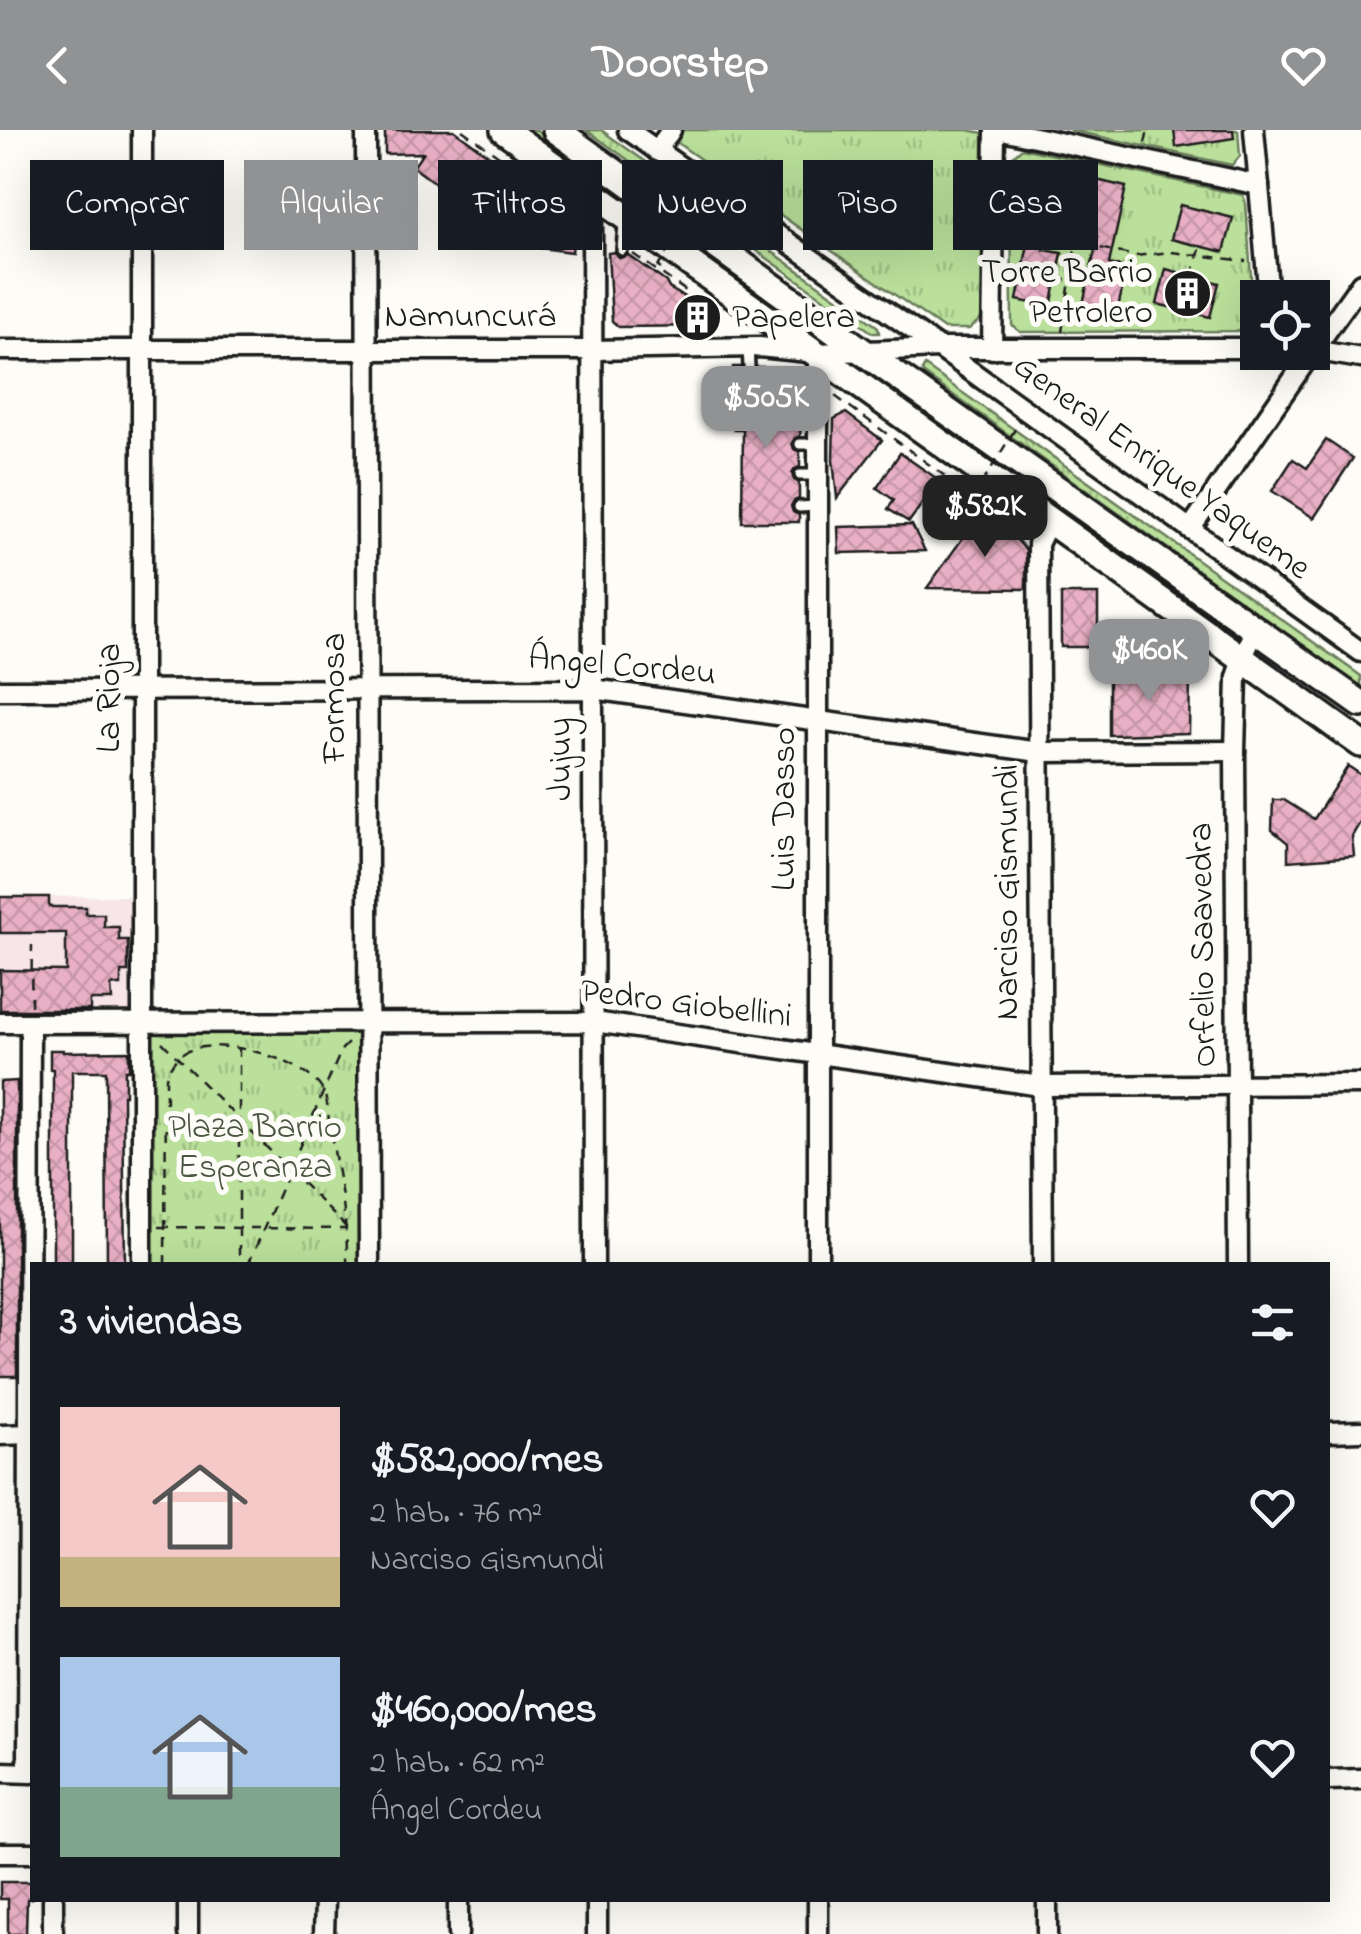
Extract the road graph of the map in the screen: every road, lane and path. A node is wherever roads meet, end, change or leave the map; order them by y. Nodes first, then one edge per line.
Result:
1 (142, 130) edge
2 (366, 130) edge
3 (462, 130) edge
4 (504, 130) edge
5 (556, 130) edge
6 (628, 130) edge
7 (672, 130) edge
8 (998, 130) edge
9 (1148, 130) edge
10 (1254, 130) edge
11 (1144, 147) dead end
12 (657, 151) junction
13 (505, 160) edge
14 (546, 160) edge
15 (1259, 185) junction
16 (1201, 246) dead end
17 (1098, 247) edge
18 (592, 250) edge
19 (625, 250) edge
20 (668, 250) edge
21 (673, 250) edge
22 (1075, 250) edge
23 (1198, 255) junction
24 (1252, 262) dead end
25 (660, 269) dead end
26 (1192, 276) dead end
27 (1057, 278) dead end
28 (1267, 280) edge
29 (1070, 281) junction
30 (1361, 283) edge
31 (1087, 285) dead end
32 (1330, 327) edge
33 (708, 334) dead end
34 (1062, 334) dead end
35 (748, 347) junction
36 (939, 348) junction
37 (1240, 348) edge
38 (992, 349) junction
39 (0, 350) edge
40 (142, 350) junction
41 (367, 350) junction
42 (592, 350) junction
43 (862, 351) junction
44 (818, 352) junction
45 (1330, 353) edge
46 (1361, 358) edge
47 (748, 368) dead end
48 (1300, 370) edge
49 (818, 384) junction
50 (1017, 419) dead end
51 (985, 484) dead end
52 (1190, 530) junction
53 (1044, 532) junction
54 (1254, 628) junction
55 (1361, 652) edge
56 (1243, 659) junction
57 (593, 689) junction
58 (0, 690) edge
59 (142, 690) junction
60 (368, 690) junction
61 (1361, 704) edge
62 (818, 720) junction
63 (1361, 744) edge
64 (1235, 751) junction
65 (1039, 752) junction
66 (32, 945) dead end
67 (142, 1022) junction
68 (368, 1022) junction
69 (594, 1022) junction
70 (0, 1023) edge
71 (30, 1023) junction
72 (239, 1047) junction
73 (818, 1054) junction
74 (178, 1058) junction
75 (1361, 1084) edge
76 (1042, 1086) junction
77 (1238, 1086) junction
78 (324, 1091) junction
79 (240, 1120) junction
80 (289, 1170) junction
81 (142, 1226) junction
82 (164, 1228) junction
83 (239, 1228) junction
84 (264, 1228) junction
85 (348, 1229) junction
86 (142, 1262) edge
87 (164, 1262) edge
88 (239, 1262) edge
89 (249, 1262) edge
90 (347, 1262) edge
91 (369, 1262) edge
92 (594, 1262) edge
93 (818, 1262) edge
94 (1043, 1262) edge
95 (1238, 1262) edge
96 (1361, 1431) edge
97 (1330, 1432) edge
98 (30, 1434) edge
99 (0, 1435) edge
100 (0, 1772) edge
101 (30, 1772) edge
102 (1361, 1779) edge
103 (1330, 1780) edge
104 (0, 1853) edge
105 (30, 1853) edge
106 (53, 1902) edge
107 (188, 1902) edge
108 (325, 1902) edge
109 (458, 1902) edge
110 (596, 1902) edge
111 (818, 1902) edge
112 (1047, 1902) edge
113 (53, 1934) edge
114 (188, 1934) edge
115 (324, 1934) edge
116 (458, 1934) edge
117 (597, 1934) edge
118 (818, 1934) edge
119 (1047, 1934) edge

1 - 40 street, La Rioja
2 - 41 street, Formosa
3 - 13 path
4 - 14 main road
5 - 43 main road
6 - 12 street, General Enrique Yaqueme
7 - 12 street
8 - 15 street
8 - 38 street
9 - 11 path
10 - 15 street
12 - 36 street, General Enrique Yaqueme
15 - 28 street
16 - 23 path
17 - 23 path
18 - 42 street, Jujuy
19 - 33 path
20 - 25 path, bridge
21 - 44 main road
22 - 29 path
23 - 24 path
23 - 26 path
27 - 29 path
29 - 31 path
29 - 34 path
30 - 32 street
35 - 42 street, Namuncurá
35 - 44 street, Namuncurá
35 - 47 lane
36 - 38 street, Namuncurá
36 - 43 street, Namuncurá
36 - 52 street, General Enrique Yaqueme
37 - 38 street, Namuncurá
39 - 40 street, Namuncurá
40 - 41 street, Namuncurá
40 - 59 street, La Rioja
41 - 42 street, Namuncurá
41 - 60 street, Formosa
42 - 57 street, Jujuy
43 - 44 street, Namuncurá
43 - 54 main road
44 - 49 street, Luis Dasso
44 - 53 main road
45 - 46 street
48 - 52 street
49 - 53 path
49 - 62 street, Luis Dasso
50 - 51 path, bridge
52 - 55 street, General Enrique Yaqueme
53 - 56 main road
53 - 65 street, Narciso Gismundi
54 - 56 street, Orfelio Saavedra
54 - 61 main road
56 - 63 main road
56 - 64 street, Orfelio Saavedra
57 - 60 street, Ángel Cordeu
57 - 62 street, Ángel Cordeu
57 - 69 street, Jujuy
58 - 59 street, Ángel Cordeu
59 - 60 street, Ángel Cordeu
59 - 67 street, La Rioja
60 - 68 street, Formosa
62 - 65 street, Ángel Cordeu
62 - 73 street, Luis Dasso
64 - 65 street, Ángel Cordeu
64 - 77 street, Orfelio Saavedra
65 - 76 street, Narciso Gismundi
66 - 71 path
67 - 68 street, Pedro Giobellini
67 - 71 street, Pedro Giobellini
67 - 74 path
67 - 81 street, La Rioja
68 - 69 street, Pedro Giobellini
68 - 78 path
68 - 91 street, Formosa
69 - 73 street, Pedro Giobellini
69 - 92 street, Jujuy
70 - 71 street, Pedro Giobellini
71 - 98 street
72 - 74 path
72 - 78 path
72 - 79 path
73 - 76 street, Pedro Giobellini
73 - 93 street, Luis Dasso
74 - 79 path
74 - 82 path
75 - 77 street, Pedro Giobellini
76 - 77 street, Pedro Giobellini
76 - 94 street, Narciso Gismundi
77 - 95 street, Orfelio Saavedra
78 - 80 path
78 - 85 path
79 - 80 path
79 - 83 path
80 - 84 path
80 - 85 path
81 - 82 path
81 - 86 street, La Rioja
82 - 83 path
82 - 87 path
83 - 84 path
83 - 88 path
84 - 85 path
84 - 89 path
85 - 90 path
96 - 97 street
98 - 99 street
98 - 101 street
100 - 101 street
102 - 103 street
104 - 105 street
106 - 113 street
107 - 114 street
108 - 115 street
109 - 116 street
110 - 117 street
111 - 118 street
112 - 119 street

